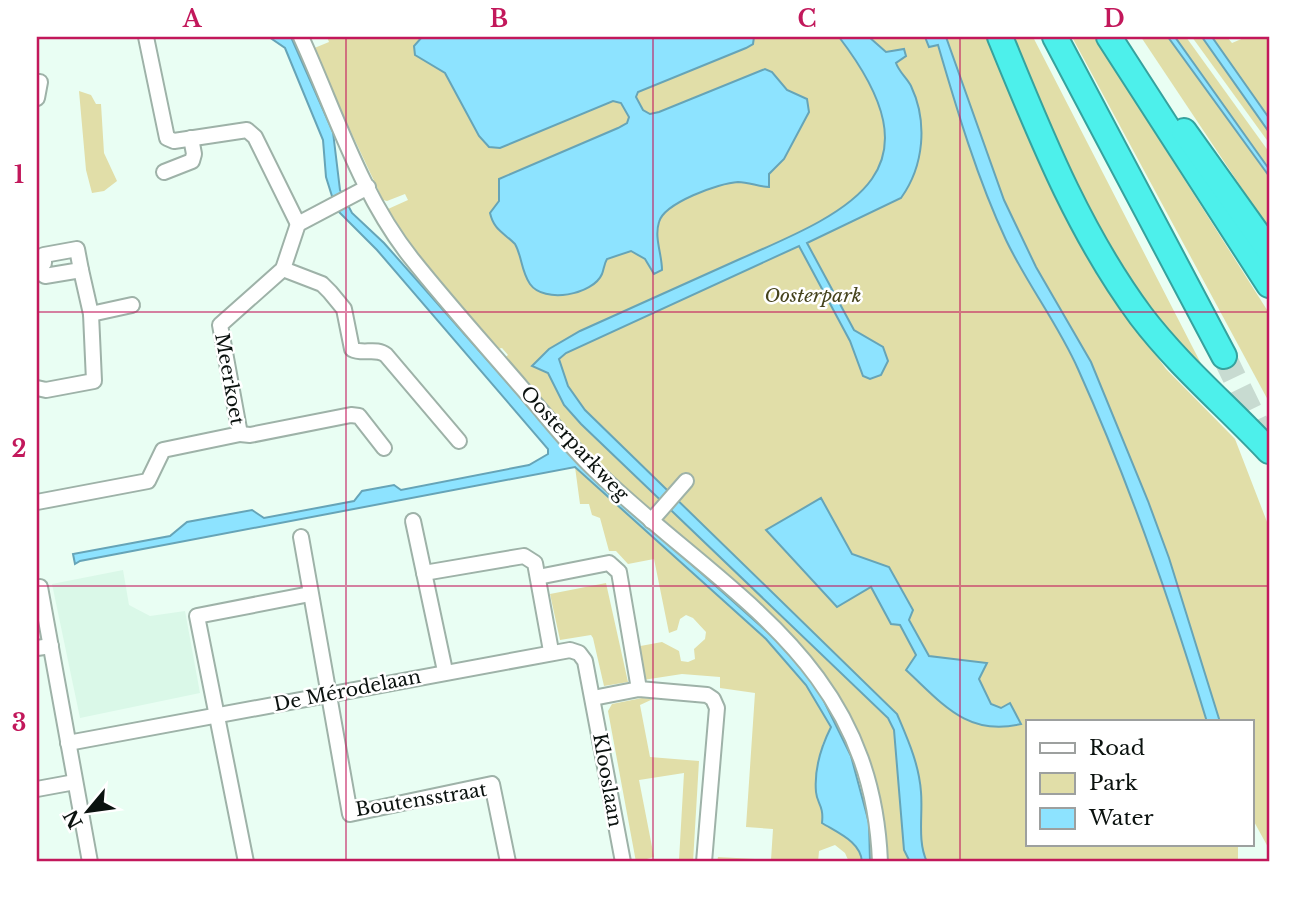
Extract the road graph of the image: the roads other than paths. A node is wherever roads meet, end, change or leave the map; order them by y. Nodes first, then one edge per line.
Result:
1 (146, 37) edge
2 (301, 37) edge
3 (1000, 37) edge
4 (1055, 37) edge
5 (1110, 37) edge
6 (37, 82) edge
7 (37, 98) edge
8 (191, 138) junction
9 (164, 172) dead end
10 (368, 187) junction
11 (298, 223) junction
12 (1269, 250) edge
13 (283, 269) junction
14 (37, 270) edge
15 (81, 270) junction
16 (1269, 285) edge
17 (132, 305) dead end
18 (91, 313) junction
19 (1224, 356) tunnel mouth
20 (37, 388) edge
21 (240, 434) junction
22 (459, 441) dead end
23 (384, 448) dead end
24 (1269, 451) edge
25 (686, 481) dead end
26 (37, 502) edge
27 (413, 521) dead end
28 (651, 521) junction
29 (301, 537) dead end
30 (424, 573) junction
31 (538, 577) junction
32 (40, 587) dead end
33 (310, 594) junction
34 (44, 647) edge
35 (551, 651) junction
36 (446, 671) junction
37 (639, 689) junction
38 (327, 694) junction
39 (593, 698) junction
40 (219, 714) junction
41 (68, 743) junction
42 (75, 782) junction
43 (37, 789) edge
44 (90, 862) edge
45 (246, 862) edge
46 (508, 862) edge
47 (623, 862) edge
48 (704, 862) edge
49 (880, 862) edge

1 - 8 street
2 - 10 street, Oosterparkweg
3 - 24 highway
4 - 19 highway
5 - 12 highway
5 - 16 highway
6 - 7 street
8 - 9 street
8 - 11 street
10 - 11 street
10 - 28 street, Oosterparkweg
11 - 13 street
13 - 21 street, Meerkoet
13 - 22 street
14 - 15 street
14 - 15 street
15 - 18 street
17 - 18 street
18 - 20 street
21 - 23 street, Meerkoet
21 - 26 street, Meerkoet
25 - 28 street
27 - 30 street
28 - 49 street, Oosterparkweg
29 - 33 street
30 - 31 street
30 - 36 street
31 - 35 street
31 - 37 street
32 - 34 street
33 - 38 street
33 - 40 street
34 - 41 street
35 - 36 street, De Mérodelaan
35 - 39 street, De Mérodelaan
36 - 38 street, De Mérodelaan
37 - 39 street
37 - 48 street
38 - 40 street, De Mérodelaan
38 - 46 street, Boutensstraat
39 - 47 street, Klooslaan
40 - 41 street, De Mérodelaan
40 - 45 street
41 - 42 street
42 - 43 street
42 - 44 street

